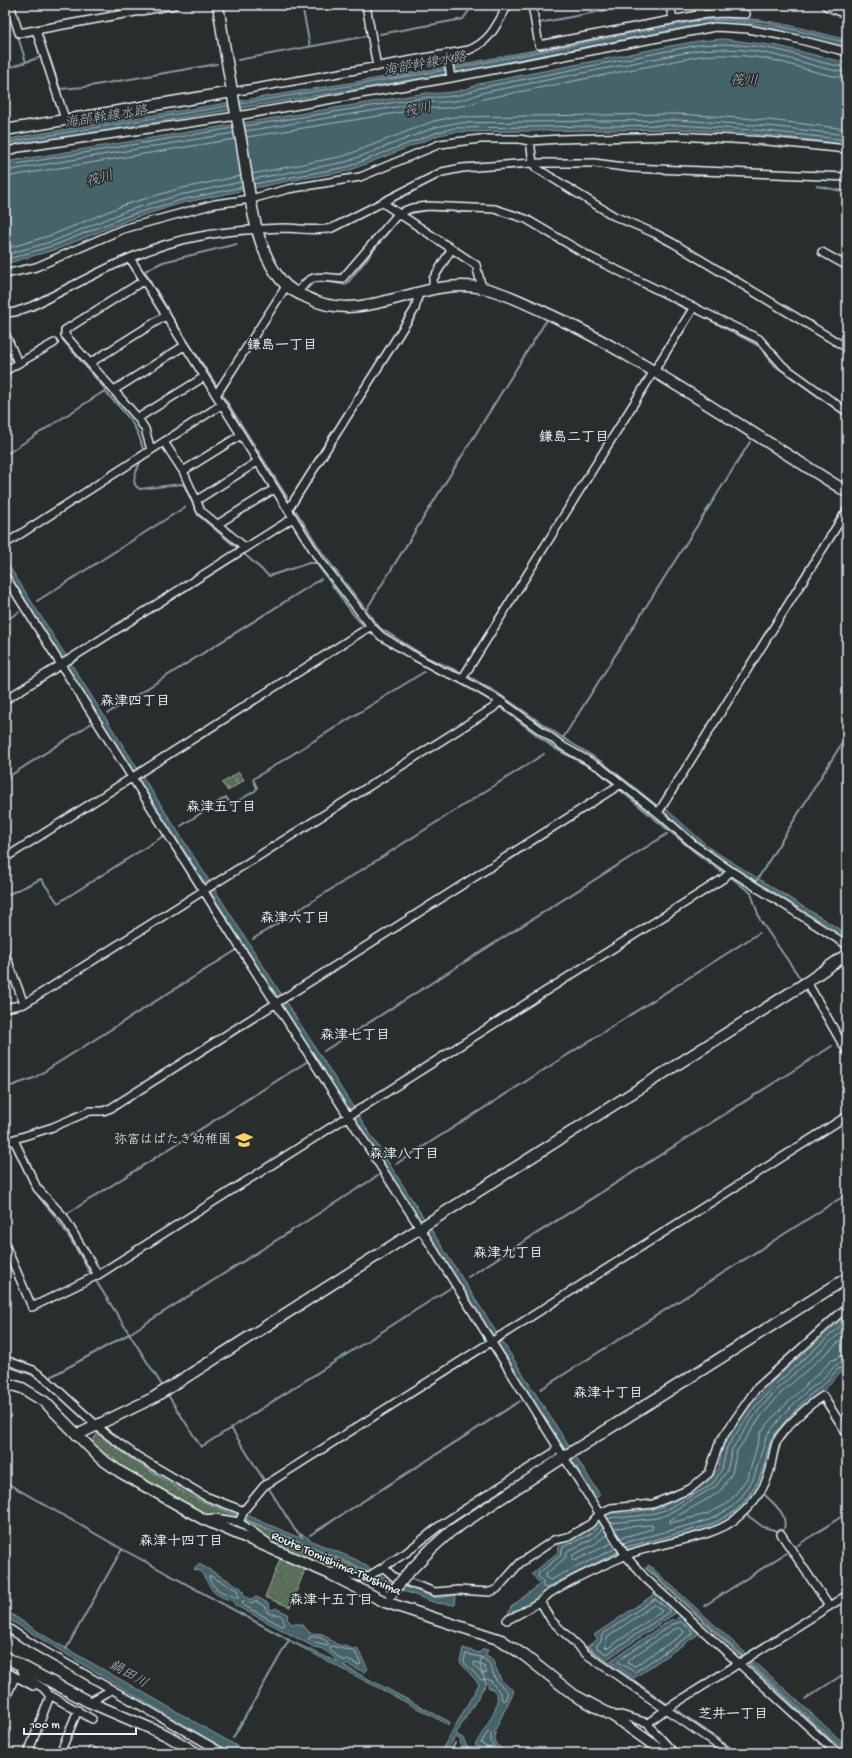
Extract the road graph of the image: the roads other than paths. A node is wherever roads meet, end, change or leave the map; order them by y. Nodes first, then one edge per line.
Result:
1 (10, 5) edge
2 (174, 5) edge
3 (218, 5) edge
4 (366, 5) edge
5 (508, 5) edge
6 (535, 5) edge
7 (670, 5) edge
8 (702, 5) edge
9 (827, 5) edge
10 (847, 13) edge
11 (746, 14) dead end
12 (698, 15) junction
13 (673, 19) junction
14 (36, 30) junction
15 (847, 52) edge
16 (447, 54) junction
17 (377, 67) junction
18 (451, 76) junction
19 (233, 96) junction
20 (237, 117) junction
21 (65, 119) junction
22 (5, 130) edge
23 (530, 142) junction
24 (847, 149) edge
25 (5, 152) edge
26 (533, 163) junction
27 (847, 177) edge
28 (251, 197) junction
29 (383, 203) junction
30 (399, 215) junction
31 (257, 229) junction
32 (451, 250) junction
33 (822, 252) dead end
34 (130, 258) junction
35 (847, 266) edge
36 (5, 274) edge
37 (143, 281) junction
38 (287, 285) junction
39 (433, 288) junction
40 (482, 288) junction
41 (419, 292) junction
42 (298, 293) junction
43 (694, 307) junction
44 (5, 313) edge
45 (165, 316) junction
46 (5, 333) edge
47 (54, 343) dead end
48 (184, 346) junction
49 (847, 348) edge
50 (18, 363) junction
51 (90, 363) junction
52 (5, 371) edge
53 (655, 372) junction
54 (204, 377) junction
55 (114, 390) junction
56 (216, 395) junction
57 (222, 405) junction
58 (847, 412) edge
59 (138, 418) junction
60 (240, 435) junction
61 (164, 442) junction
62 (151, 450) junction
63 (257, 462) junction
64 (183, 471) junction
65 (274, 489) junction
66 (847, 492) edge
67 (197, 500) junction
68 (288, 510) junction
69 (847, 510) edge
70 (293, 518) junction
71 (218, 524) junction
72 (5, 544) edge
73 (246, 548) junction
74 (5, 576) edge
75 (371, 626) junction
76 (64, 662) junction
77 (462, 679) junction
78 (5, 700) edge
79 (500, 701) junction
80 (136, 775) junction
81 (621, 784) junction
82 (658, 813) junction
83 (5, 858) edge
84 (731, 871) junction
85 (203, 890) junction
86 (847, 945) edge
87 (5, 953) edge
88 (847, 954) edge
89 (807, 982) junction
90 (280, 1002) junction
91 (24, 1004) junction
92 (5, 1008) edge
93 (847, 1052) edge
94 (351, 1113) junction
95 (847, 1116) edge
96 (14, 1140) junction
97 (5, 1142) edge
98 (424, 1225) junction
99 (5, 1250) edge
100 (98, 1275) junction
101 (847, 1278) edge
102 (847, 1307) edge
103 (495, 1339) junction
104 (5, 1360) edge
105 (5, 1383) edge
106 (95, 1427) junction
107 (847, 1434) edge
108 (77, 1435) junction
109 (557, 1446) junction
110 (568, 1455) junction
111 (600, 1513) junction
112 (241, 1516) junction
113 (203, 1519) junction
114 (781, 1534) dead end
115 (271, 1548) junction
116 (626, 1556) junction
117 (380, 1570) junction
118 (328, 1573) junction
119 (847, 1594) edge
120 (388, 1598) junction
121 (540, 1601) junction
122 (828, 1606) junction
123 (507, 1620) dead end
124 (5, 1626) edge
125 (5, 1657) edge
126 (739, 1664) junction
127 (20, 1665) junction
128 (5, 1671) edge
129 (15, 1677) junction
130 (111, 1690) junction
131 (50, 1696) junction
132 (5, 1700) edge
133 (89, 1702) junction
134 (78, 1710) junction
135 (665, 1710) junction
136 (613, 1716) junction
137 (92, 1719) dead end
138 (648, 1723) junction
139 (28, 1753) edge
140 (60, 1753) edge
141 (198, 1753) edge
142 (223, 1753) edge
143 (665, 1753) edge
144 (674, 1753) edge
145 (729, 1753) edge
146 (837, 1753) edge

1 - 14 street
2 - 14 street
3 - 19 street
4 - 17 street
5 - 16 street
6 - 13 street
7 - 13 street
8 - 12 street
9 - 10 street
11 - 12 street
12 - 13 street
14 - 21 street
15 - 18 street
16 - 17 street
16 - 18 street
17 - 19 street
18 - 20 street
19 - 20 street
19 - 21 street
20 - 25 street
20 - 28 street
21 - 22 street
23 - 24 street
23 - 26 street
23 - 28 street
26 - 27 street
26 - 29 street
26 - 49 street
28 - 31 street
28 - 36 street
29 - 30 street
29 - 31 street
30 - 32 street
30 - 42 street
30 - 43 street
31 - 34 street
31 - 38 street
32 - 39 street
32 - 40 street
33 - 35 street
34 - 37 street
34 - 44 street
37 - 45 street
37 - 51 street
38 - 42 street
38 - 56 street
39 - 40 street
39 - 41 street
40 - 53 street
41 - 42 street
41 - 68 street
43 - 53 street
43 - 58 street
45 - 48 street
45 - 51 street
46 - 50 street
47 - 50 street
48 - 54 street
48 - 55 street
50 - 52 street
51 - 55 street
53 - 66 street
53 - 77 street
54 - 56 street
54 - 59 street
55 - 59 street
56 - 57 street
57 - 60 street
57 - 61 street
59 - 62 street
60 - 63 street
60 - 64 street
61 - 62 street
61 - 64 street
62 - 72 street
63 - 65 street
63 - 67 street
64 - 67 street
65 - 68 street
65 - 71 street
67 - 71 street
68 - 70 street
69 - 82 street
70 - 73 street
70 - 75 street
71 - 73 street
73 - 76 street
74 - 76 street
75 - 77 street
75 - 80 street
76 - 78 street
76 - 80 street
77 - 79 street
79 - 81 street
79 - 85 street
80 - 83 street
80 - 85 street
81 - 82 street
81 - 90 street
82 - 84 street
84 - 86 street
84 - 94 street
85 - 90 street
85 - 91 street
87 - 91 street
88 - 89 street
89 - 93 street
89 - 98 street
90 - 94 street
90 - 96 street
91 - 92 street
94 - 98 street
94 - 100 street
95 - 103 street
96 - 97 street
96 - 100 street
98 - 103 street
98 - 106 street
99 - 100 street
101 - 110 street
102 - 111 street
103 - 109 street
103 - 112 street
104 - 106 street
105 - 108 street, Route Tomishima-Tsushima
106 - 108 street
106 - 112 street
107 - 116 street
108 - 113 street, Route Tomishima-Tsushima
109 - 110 street
109 - 117 street
110 - 111 street
110 - 120 street, bridge
111 - 116 street
111 - 117 street
112 - 113 street
112 - 115 street
113 - 115 street, Route Tomishima-Tsushima
114 - 122 street
115 - 118 street, Route Tomishima-Tsushima
116 - 121 street
116 - 126 street
117 - 118 street
118 - 120 street, Route Tomishima-Tsushima
119 - 122 street
120 - 136 street, Route Tomishima-Tsushima
121 - 123 street
121 - 135 street
122 - 126 street
124 - 130 street
125 - 127 street
126 - 135 street
126 - 146 street
127 - 131 street
127 - 133 street
128 - 129 street
129 - 131 street
129 - 132 street
130 - 133 street
130 - 142 street
131 - 134 street
131 - 139 street
133 - 141 street
134 - 137 street
134 - 140 street
135 - 138 street
135 - 145 street
136 - 138 street
136 - 143 street, Route Tomishima-Tsushima
138 - 144 street

